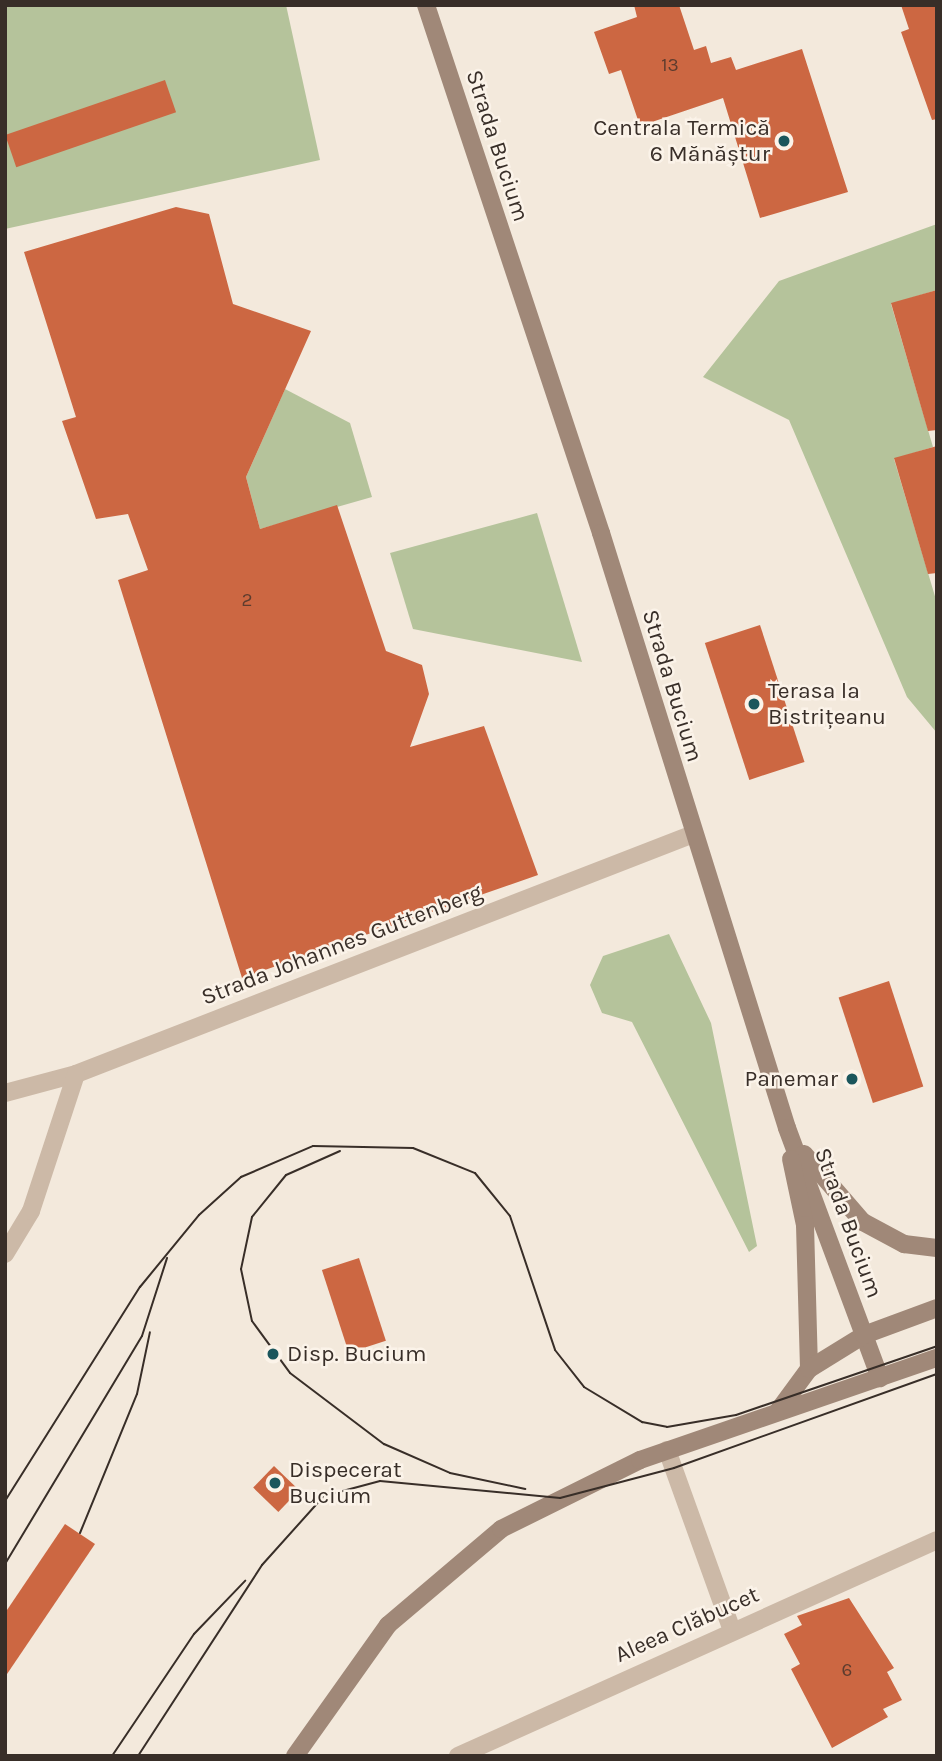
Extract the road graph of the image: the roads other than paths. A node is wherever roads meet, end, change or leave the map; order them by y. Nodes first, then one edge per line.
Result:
1 (426, 5) edge
2 (693, 834) junction
3 (76, 1074) junction
4 (5, 1093) edge
5 (787, 1128) junction
6 (937, 1248) edge
7 (5, 1254) edge
8 (937, 1308) edge
9 (864, 1335) junction
10 (937, 1359) edge
11 (809, 1369) junction
12 (880, 1378) junction
13 (778, 1412) junction
14 (667, 1450) junction
15 (937, 1540) edge
16 (732, 1630) junction
17 (295, 1756) edge
18 (458, 1756) edge

1 - 2 main road, Strada Bucium
2 - 3 street, Strada Johannes Guttenberg
2 - 5 main road, Strada Bucium
3 - 4 street, Strada Johannes Guttenberg
3 - 7 street
5 - 6 main road
5 - 9 main road, Strada Bucium
5 - 11 main road
8 - 9 main road
9 - 11 main road
9 - 12 main road, Strada Bucium
10 - 12 main road
11 - 13 main road
12 - 13 main road
13 - 14 main road
14 - 16 street
14 - 17 main road
15 - 16 street, Aleea Clăbucet
16 - 18 street, Aleea Clăbucet

